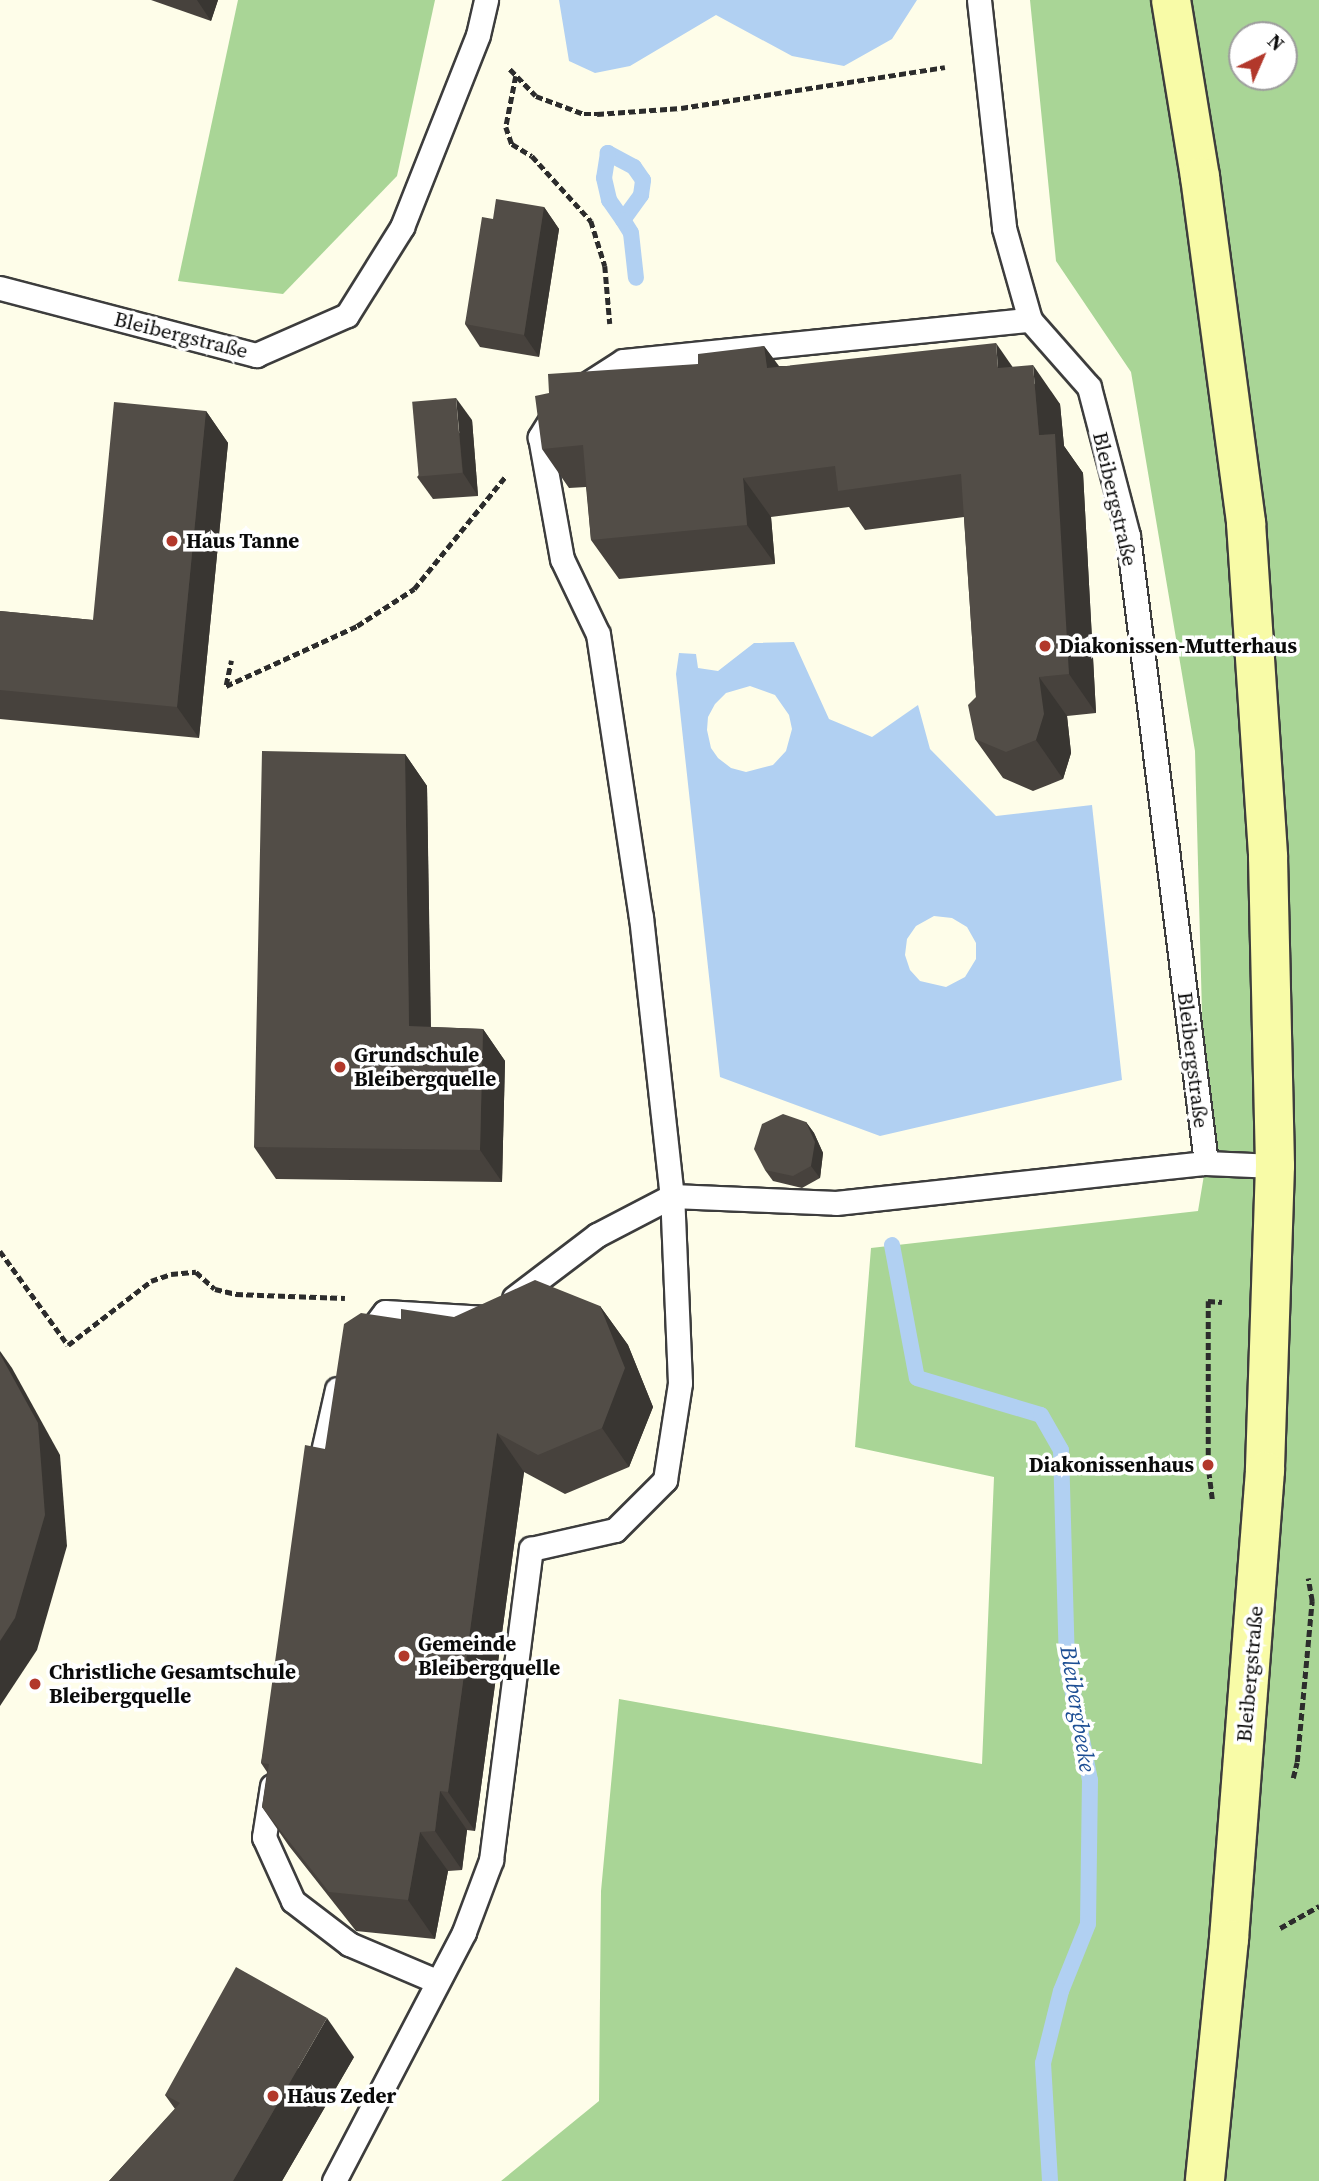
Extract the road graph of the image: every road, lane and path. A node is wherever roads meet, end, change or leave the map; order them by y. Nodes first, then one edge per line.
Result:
1 (486, 0) edge
2 (979, 0) edge
3 (1171, 0) edge
4 (478, 35) junction
5 (984, 59) junction
6 (516, 76) junction
7 (0, 288) edge
8 (1030, 320) junction
9 (589, 380) junction
10 (540, 437) junction
11 (231, 661) dead end
12 (1206, 1163) junction
13 (1275, 1166) junction
14 (672, 1196) junction
15 (0, 1251) edge
16 (342, 1298) dead end
17 (1208, 1325) dead end
18 (314, 1497) edge
19 (1212, 1504) dead end
20 (274, 1769) edge
21 (436, 1981) junction
22 (334, 2181) edge
23 (1205, 2181) edge

1 - 4 lane, Bleibergstraße
2 - 5 lane, Bleibergstraße
3 - 13 street, Bleibergstraße
4 - 6 path
4 - 7 lane, Bleibergstraße
5 - 6 path
5 - 8 lane, Bleibergstraße
6 - 9 path
8 - 9 lane
8 - 12 lane, Bleibergstraße
9 - 10 lane
10 - 11 path
10 - 14 lane
12 - 13 lane
12 - 14 lane
13 - 23 street, Bleibergstraße
14 - 18 lane
14 - 21 lane
15 - 16 path
17 - 19 path
20 - 21 lane
21 - 22 lane

